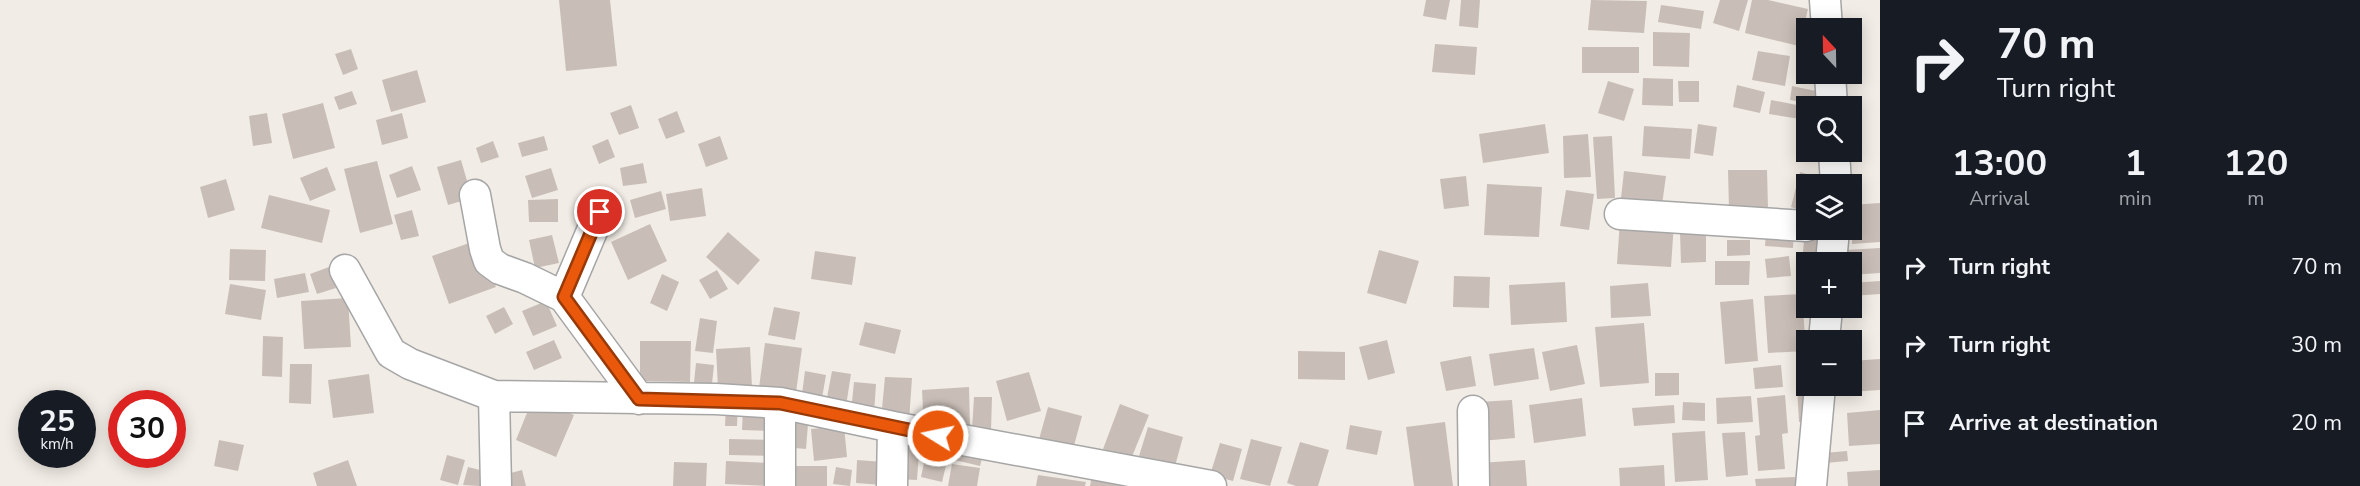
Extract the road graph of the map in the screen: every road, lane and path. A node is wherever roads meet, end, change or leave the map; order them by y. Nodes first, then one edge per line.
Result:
1 (1826, 0) edge
2 (1827, 18) edge
3 (475, 195) dead end
4 (600, 212) dead end
5 (1620, 214) dead end
6 (1796, 225) edge
7 (345, 270) dead end
8 (564, 297) junction
9 (494, 396) junction
10 (1819, 396) edge
11 (639, 399) junction
12 (780, 403) junction
13 (1473, 411) dead end
14 (893, 427) junction
15 (496, 486) edge
16 (780, 486) edge
17 (892, 486) edge
18 (1211, 486) edge
19 (1474, 486) edge
20 (1811, 486) edge

1 - 2 street
3 - 8 street
4 - 8 street
5 - 6 street
7 - 9 street
8 - 11 street
9 - 11 street
9 - 15 street
10 - 20 street
11 - 12 street
12 - 14 street
12 - 16 street
13 - 19 street
14 - 17 street
14 - 18 street

